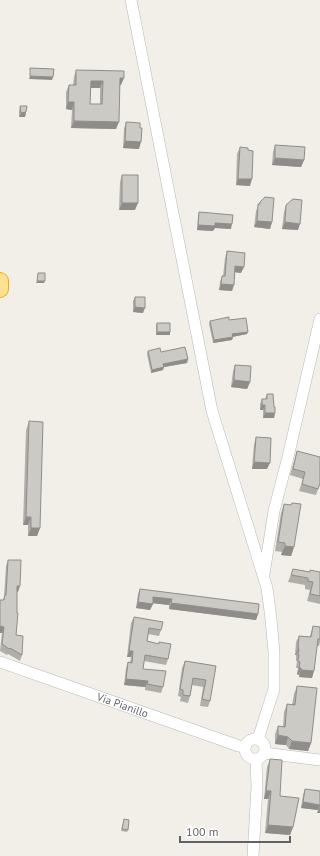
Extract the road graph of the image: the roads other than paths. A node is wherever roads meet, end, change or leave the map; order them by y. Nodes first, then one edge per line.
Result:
1 (131, 0) edge
2 (0, 281) edge
3 (0, 289) edge
4 (320, 319) edge
5 (263, 577) junction
6 (0, 662) edge
7 (258, 739) junction
8 (245, 747) junction
9 (260, 756) junction
10 (320, 760) edge
11 (253, 856) edge

1 - 5 street
2 - 3 highway
4 - 5 street
5 - 7 street
6 - 8 street, Via Pianillo
7 - 8 street
7 - 9 street
8 - 9 street
9 - 10 street
9 - 11 street

